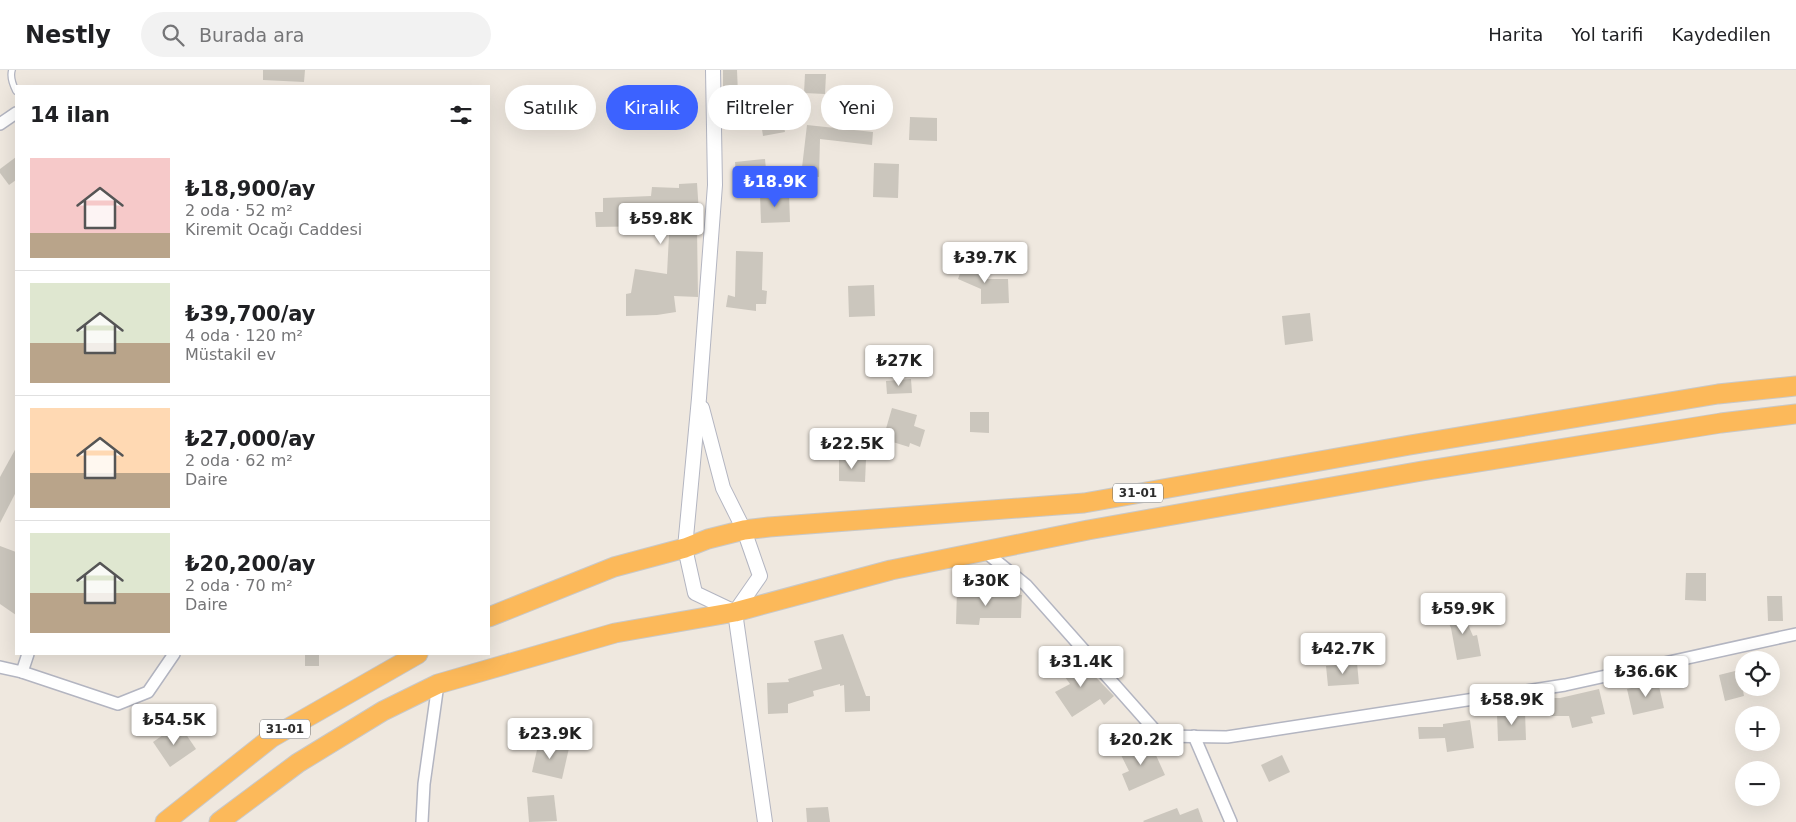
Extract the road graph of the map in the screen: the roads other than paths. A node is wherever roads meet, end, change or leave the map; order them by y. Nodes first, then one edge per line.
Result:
1 (12, 70) edge
2 (713, 70) edge
3 (15, 89) edge
4 (15, 114) edge
5 (0, 124) edge
6 (1796, 386) edge
7 (699, 398) junction
8 (1796, 414) edge
9 (744, 530) junction
10 (685, 548) junction
11 (984, 551) junction
12 (735, 612) junction
13 (490, 617) edge
14 (1796, 634) edge
15 (28, 655) edge
16 (173, 655) edge
17 (416, 655) edge
18 (0, 667) edge
19 (22, 672) junction
20 (438, 684) junction
21 (1194, 736) junction
22 (165, 822) edge
23 (219, 822) edge
24 (422, 822) edge
25 (765, 822) edge
26 (1231, 822) edge

1 - 3 lane
2 - 7 street
4 - 5 street
6 - 9 highway, 31-01
7 - 9 street
7 - 10 street
8 - 11 highway, 31-01
9 - 10 highway, 31-01
9 - 12 street
10 - 12 street
10 - 13 highway, 31-01
11 - 12 highway, 31-01
11 - 21 street
12 - 20 highway, 31-01
12 - 25 street
14 - 21 street
15 - 19 street
16 - 19 street
17 - 22 highway, 31-01
18 - 19 street
20 - 23 highway, 31-01
20 - 24 street
21 - 26 street

